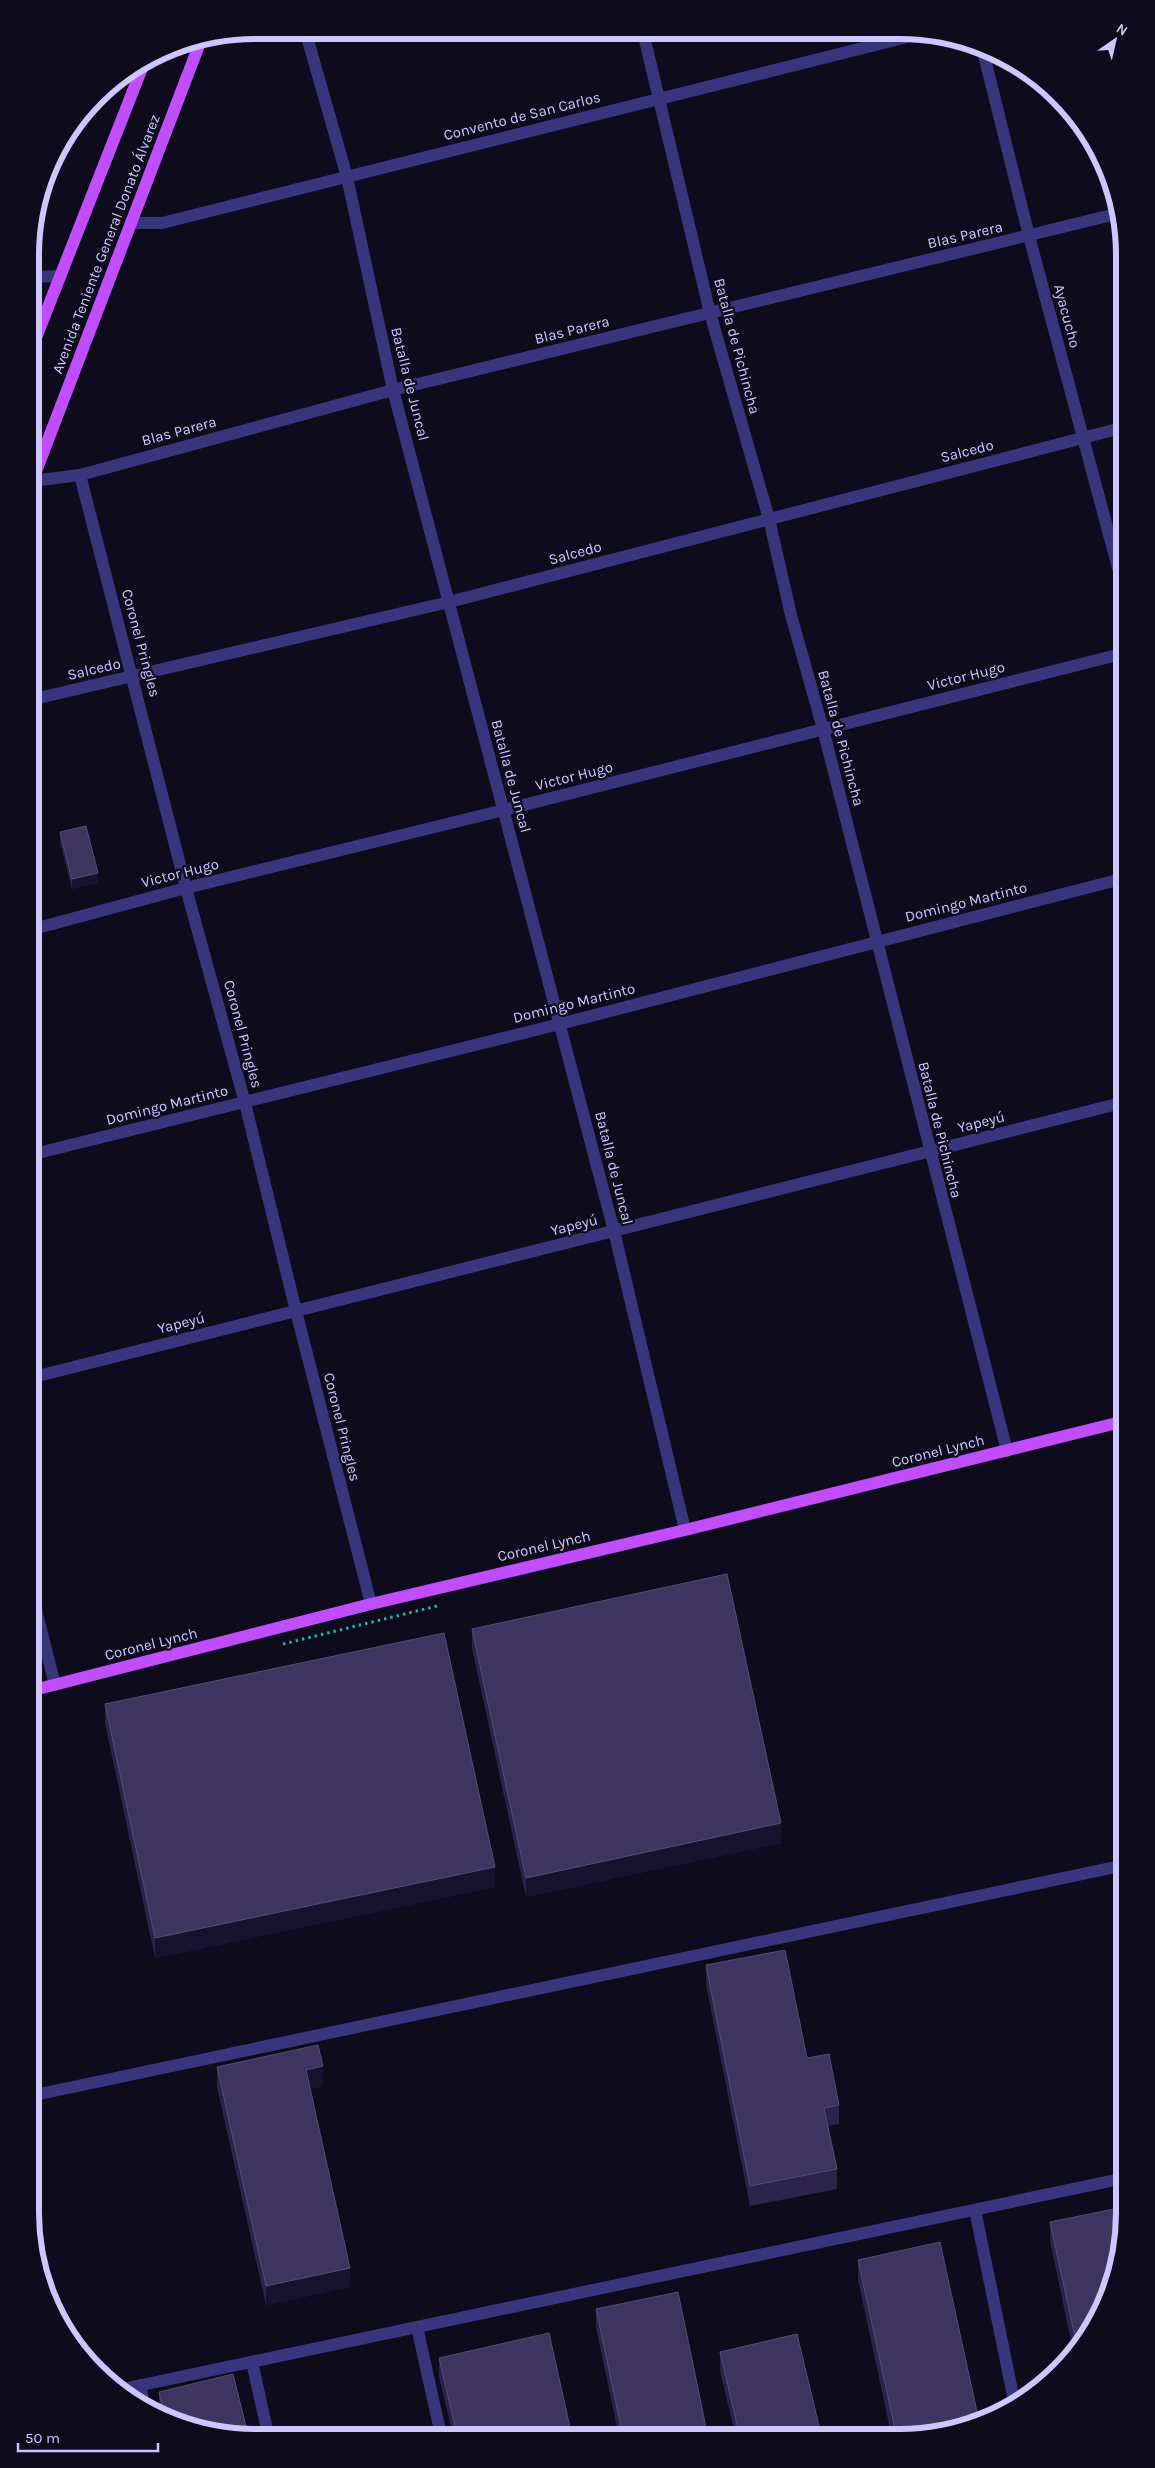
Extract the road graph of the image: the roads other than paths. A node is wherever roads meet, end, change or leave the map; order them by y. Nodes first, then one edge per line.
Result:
1 (308, 39) edge
2 (645, 39) edge
3 (898, 39) edge
4 (200, 46) edge
5 (984, 56) edge
6 (141, 71) edge
7 (659, 97) junction
8 (346, 177) junction
9 (1112, 215) edge
10 (132, 223) junction
11 (1029, 236) junction
12 (60, 276) junction
13 (39, 277) edge
14 (710, 312) junction
15 (39, 329) edge
16 (393, 390) junction
17 (1116, 429) edge
18 (1084, 438) junction
19 (39, 466) edge
20 (80, 475) junction
21 (39, 483) edge
22 (769, 519) junction
23 (1116, 560) edge
24 (449, 602) junction
25 (1116, 655) edge
26 (133, 677) junction
27 (39, 698) edge
28 (822, 729) junction
29 (504, 810) junction
30 (1116, 880) edge
31 (186, 888) junction
32 (39, 928) edge
33 (876, 942) junction
34 (560, 1024) junction
35 (245, 1102) junction
36 (1116, 1104) edge
37 (929, 1152) junction
38 (39, 1153) edge
39 (614, 1231) junction
40 (296, 1311) junction
41 (39, 1376) edge
42 (1116, 1424) edge
43 (1007, 1451) junction
44 (685, 1530) junction
45 (371, 1604) junction
46 (39, 1622) edge
47 (55, 1685) junction
48 (39, 1689) edge
49 (1116, 1867) edge
50 (39, 2094) edge
51 (1116, 2180) edge
52 (975, 2210) junction
53 (417, 2327) junction
54 (252, 2362) junction
55 (140, 2385) junction
56 (127, 2388) edge
57 (1013, 2397) edge
58 (143, 2398) edge
59 (267, 2429) edge
60 (440, 2429) edge

1 - 8 street, Batalla de Juncal
2 - 7 street, Batalla de Pichincha
3 - 7 street, Convento de San Carlos
4 - 10 main road, Avenida Teniente General Donato Álvarez
5 - 11 street, Ayacucho
6 - 12 main road, Avenida Teniente General Donato Álvarez
7 - 8 street, Convento de San Carlos
7 - 14 street, Batalla de Pichincha
8 - 10 street, Convento de San Carlos
8 - 16 street, Batalla de Juncal
9 - 11 street, Blas Parera
10 - 19 main road, Avenida Teniente General Donato Álvarez
11 - 14 street, Blas Parera
11 - 18 street, Ayacucho
12 - 13 street
12 - 15 main road, Avenida Teniente General Donato Álvarez
14 - 16 street, Blas Parera
14 - 22 street, Batalla de Pichincha
16 - 20 street, Blas Parera
16 - 24 street, Batalla de Juncal
17 - 18 street, Salcedo
18 - 22 street, Salcedo
18 - 23 street, Ayacucho
20 - 21 street, Blas Parera
20 - 26 street, Coronel Pringles
22 - 24 street, Salcedo
22 - 28 street, Batalla de Pichincha
24 - 26 street, Salcedo
24 - 29 street, Batalla de Juncal
25 - 28 street, Victor Hugo
26 - 27 street, Salcedo
26 - 31 street, Coronel Pringles
28 - 29 street, Victor Hugo
28 - 33 street, Batalla de Pichincha
29 - 31 street, Victor Hugo
29 - 34 street, Batalla de Juncal
30 - 33 street, Domingo Martinto
31 - 32 street, Victor Hugo
31 - 35 street, Coronel Pringles
33 - 34 street, Domingo Martinto
33 - 37 street, Batalla de Pichincha
34 - 35 street, Domingo Martinto
34 - 39 street, Batalla de Juncal
35 - 38 street, Domingo Martinto
35 - 40 street, Coronel Pringles
36 - 37 street, Yapeyú
37 - 39 street, Yapeyú
37 - 43 street, Batalla de Pichincha
39 - 40 street, Yapeyú
39 - 44 street, Batalla de Juncal
40 - 41 street, Yapeyú
40 - 45 street, Coronel Pringles
42 - 43 main road, Coronel Lynch
43 - 44 main road, Coronel Lynch
44 - 45 main road, Coronel Lynch
45 - 47 main road, Coronel Lynch
46 - 47 street
47 - 48 main road, Coronel Lynch
49 - 50 street
51 - 52 street
52 - 53 street
52 - 57 street
53 - 54 street
53 - 60 street
54 - 55 street
54 - 59 street
55 - 56 street
55 - 58 street

